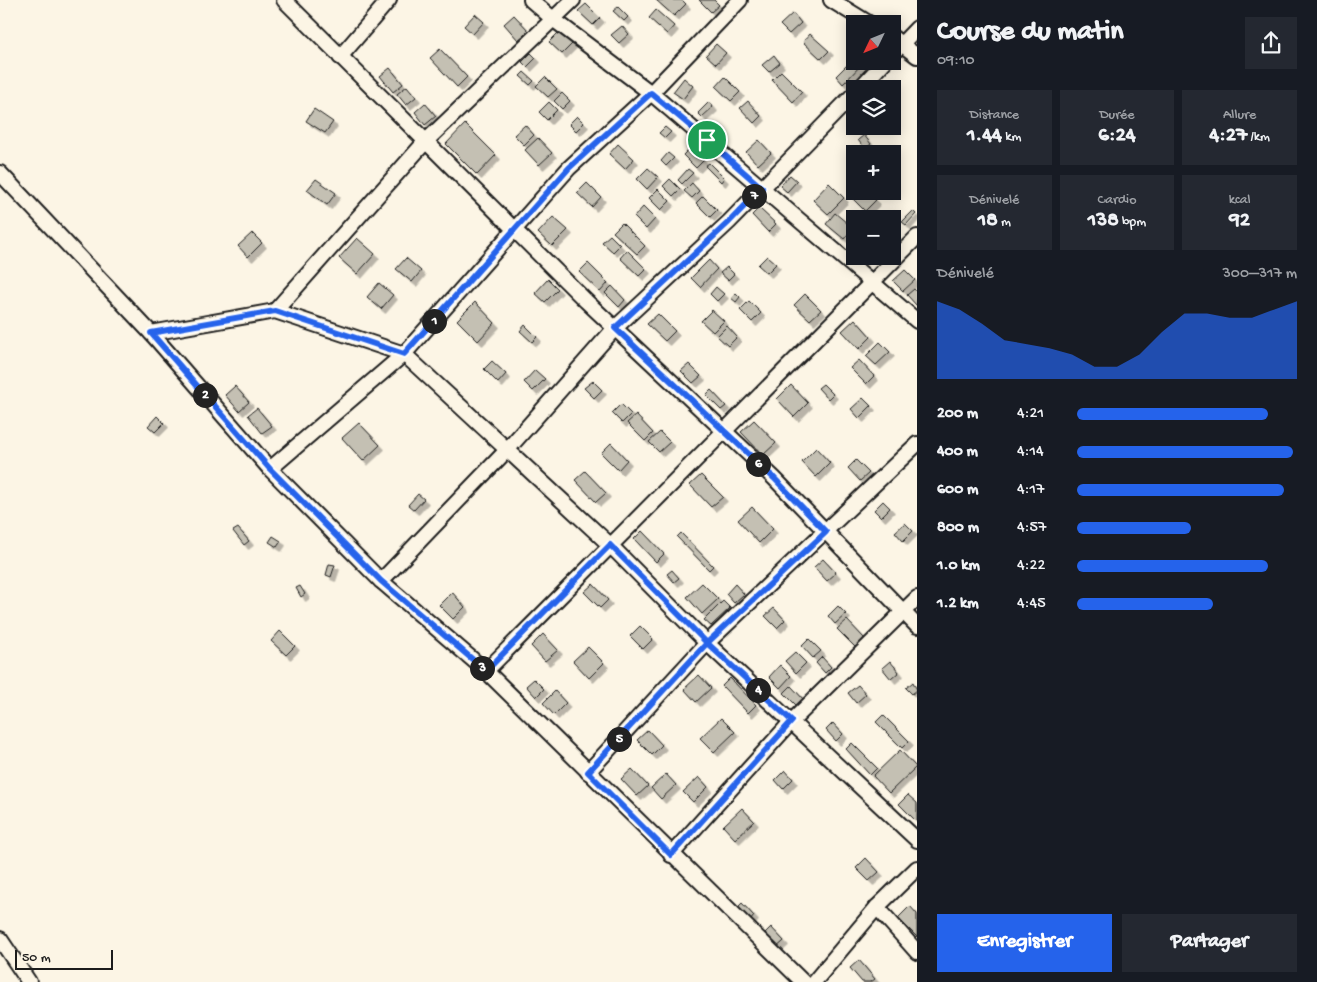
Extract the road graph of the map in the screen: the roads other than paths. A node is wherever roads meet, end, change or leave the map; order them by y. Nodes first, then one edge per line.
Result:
1 (284, 0) edge
2 (389, 0) edge
3 (531, 0) edge
4 (572, 0) edge
5 (740, 0) edge
6 (831, 0) edge
7 (855, 15) edge
8 (553, 20) junction
9 (917, 28) edge
10 (901, 38) edge
11 (901, 43) edge
12 (917, 56) edge
13 (340, 57) junction
14 (877, 70) edge
15 (867, 80) edge
16 (651, 93) junction
17 (846, 101) edge
18 (425, 142) junction
19 (0, 173) edge
20 (762, 188) junction
21 (515, 231) junction
22 (917, 237) edge
23 (871, 281) junction
24 (275, 311) junction
25 (917, 321) edge
26 (615, 328) junction
27 (151, 333) junction
28 (404, 354) junction
29 (723, 430) junction
30 (917, 444) edge
31 (507, 450) junction
32 (270, 469) junction
33 (826, 532) junction
34 (610, 545) junction
35 (381, 581) junction
36 (917, 598) edge
37 (902, 611) junction
38 (917, 626) edge
39 (707, 643) junction
40 (486, 671) junction
41 (792, 721) junction
42 (588, 772) junction
43 (917, 840) edge
44 (671, 855) junction
45 (917, 868) edge
46 (877, 907) junction
47 (0, 939) edge
48 (917, 952) edge
49 (28, 982) edge
50 (803, 982) edge
51 (814, 982) edge

1 - 13 street
2 - 13 street
3 - 8 street
4 - 8 street
5 - 16 street
6 - 7 street
8 - 16 street
8 - 18 street
9 - 10 street
11 - 12 street
13 - 18 street
14 - 15 street
16 - 20 street
16 - 21 street
17 - 20 street
18 - 21 street
18 - 24 street
19 - 27 street
20 - 23 street
20 - 26 street
21 - 26 street
21 - 28 street
22 - 23 street
23 - 25 street
23 - 29 street
24 - 27 street
24 - 28 street
26 - 29 street
26 - 31 street
27 - 32 street
28 - 31 street
28 - 32 street
29 - 33 street
29 - 34 street
30 - 33 street
31 - 34 street
31 - 35 street
32 - 35 street
33 - 37 street
33 - 39 street
34 - 39 street
34 - 40 street
35 - 40 street
36 - 37 street
37 - 38 street
37 - 41 street
39 - 41 street
39 - 42 street
40 - 42 street
41 - 43 street
41 - 44 street
42 - 44 street
44 - 50 street
45 - 46 street
46 - 48 street
46 - 51 street
47 - 49 street

